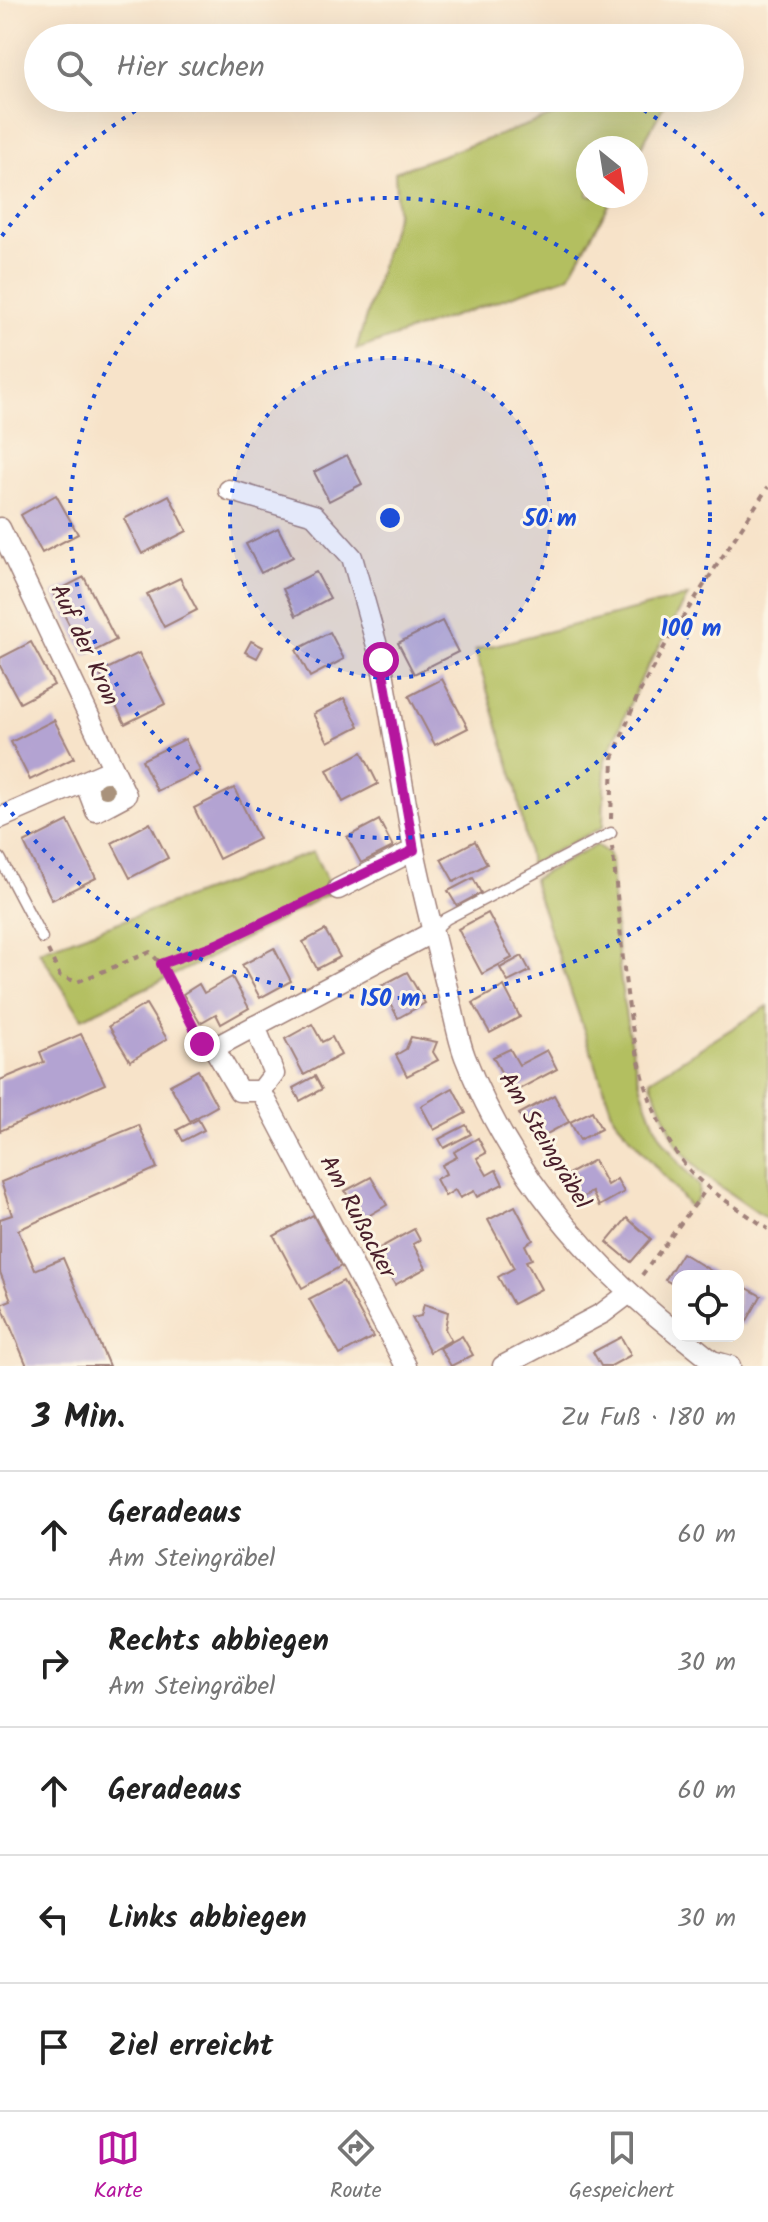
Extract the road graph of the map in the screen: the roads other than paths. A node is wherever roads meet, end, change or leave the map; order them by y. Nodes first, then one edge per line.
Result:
1 (229, 490) dead end
2 (3, 540) edge
3 (113, 769) junction
4 (85, 782) junction
5 (0, 818) edge
6 (611, 833) road end
7 (414, 850) junction
8 (0, 858) edge
9 (338, 889) road end
10 (431, 933) junction
11 (42, 938) road end
12 (255, 1026) junction
13 (261, 1091) junction
14 (628, 1294) junction
15 (672, 1329) edge
16 (688, 1342) edge
17 (717, 1364) edge
18 (406, 1366) edge
19 (503, 1366) edge

1 - 7 street, Am Steingräbel
2 - 3 street, Auf der Kron
3 - 4 street
3 - 4 street, Auf der Kron
4 - 5 street
6 - 10 lane
7 - 9 street
7 - 10 street, Am Steingräbel
8 - 11 lane
10 - 12 street
10 - 14 street, Am Steingräbel
12 - 13 street
12 - 13 street
13 - 18 street, Am Rußacker
14 - 15 street, Am Steingräbel
14 - 19 street
16 - 17 street, Am Steingräbel

